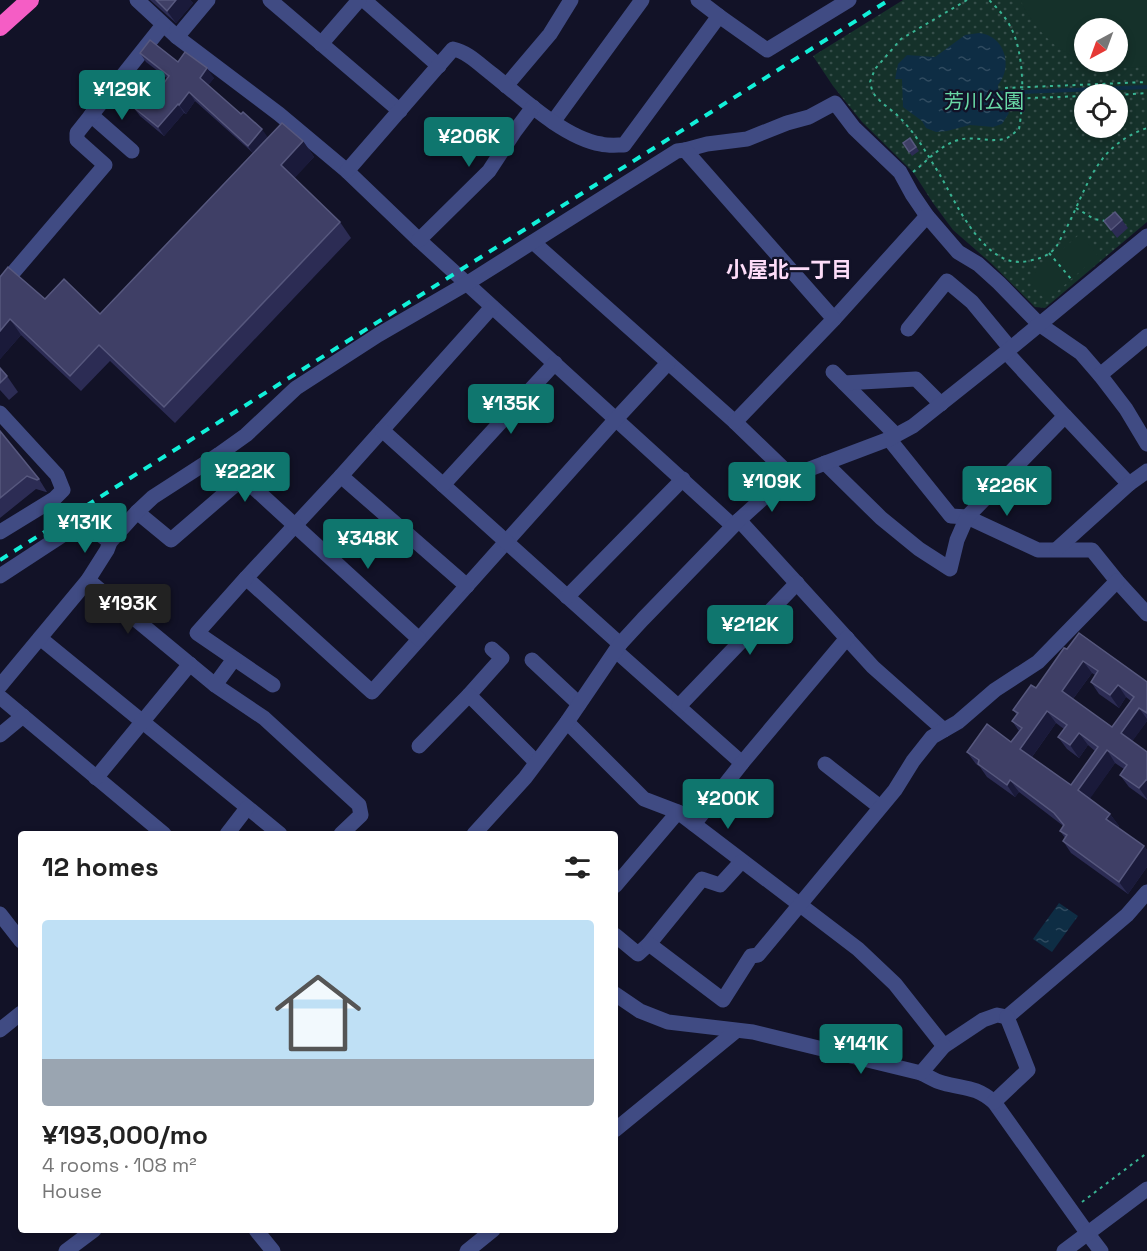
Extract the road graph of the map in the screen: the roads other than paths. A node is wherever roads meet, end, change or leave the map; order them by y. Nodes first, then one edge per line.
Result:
1 (30, 0) edge
2 (137, 0) edge
3 (208, 0) edge
4 (270, 0) edge
5 (359, 0) edge
6 (364, 0) edge
7 (571, 0) edge
8 (698, 0) edge
9 (640, 1) edge
10 (845, 1) edge
11 (719, 16) junction
12 (163, 25) junction
13 (0, 27) edge
14 (177, 37) junction
15 (321, 44) junction
16 (439, 66) junction
17 (506, 86) junction
18 (533, 107) junction
19 (400, 111) junction
20 (91, 115) junction
21 (554, 122) junction
22 (685, 150) junction
23 (132, 151) dead end
24 (347, 171) junction
25 (927, 216) junction
26 (1147, 236) edge
27 (419, 240) junction
28 (533, 242) junction
29 (466, 284) junction
30 (0, 288) edge
31 (492, 307) junction
32 (834, 319) junction
33 (1039, 324) junction
34 (908, 329) dead end
35 (1147, 336) edge
36 (1008, 350) junction
37 (555, 363) junction
38 (668, 363) junction
39 (832, 372) dead end
40 (1100, 375) junction
41 (844, 383) junction
42 (941, 404) junction
43 (0, 413) edge
44 (1065, 416) junction
45 (616, 419) junction
46 (735, 422) junction
47 (1143, 426) edge
48 (382, 430) junction
49 (892, 437) junction
50 (1147, 444) edge
51 (218, 455) junction
52 (825, 463) junction
53 (1147, 471) edge
54 (341, 476) junction
55 (791, 476) junction
56 (243, 478) junction
57 (683, 479) junction
58 (1130, 484) junction
59 (443, 485) junction
60 (136, 512) junction
61 (967, 517) junction
62 (736, 523) junction
63 (294, 526) junction
64 (0, 532) edge
65 (110, 542) junction
66 (505, 542) junction
67 (1057, 549) junction
68 (0, 576) edge
69 (246, 578) junction
70 (88, 580) junction
71 (1117, 581) junction
72 (797, 583) junction
73 (467, 586) junction
74 (567, 597) junction
75 (1147, 614) edge
76 (40, 638) junction
77 (847, 638) junction
78 (419, 639) junction
79 (618, 647) junction
80 (492, 649) dead end
81 (234, 659) junction
82 (531, 660) dead end
83 (190, 664) junction
84 (215, 685) junction
85 (273, 685) dead end
86 (0, 686) edge
87 (469, 695) junction
88 (0, 698) edge
89 (579, 704) junction
90 (679, 706) junction
91 (23, 716) junction
92 (142, 721) junction
93 (567, 722) junction
94 (944, 730) junction
95 (0, 735) edge
96 (419, 746) dead end
97 (537, 762) junction
98 (742, 763) junction
99 (825, 764) dead end
100 (96, 778) junction
101 (880, 807) junction
102 (247, 808) junction
103 (678, 812) junction
104 (694, 824) junction
105 (160, 831) edge
106 (229, 831) edge
107 (276, 831) edge
108 (344, 831) edge
109 (477, 831) edge
110 (741, 862) junction
111 (618, 882) edge
112 (1147, 892) edge
113 (800, 903) junction
114 (0, 914) edge
115 (18, 936) edge
116 (618, 937) edge
117 (649, 944) junction
118 (618, 996) edge
119 (18, 1015) edge
120 (1007, 1017) junction
121 (0, 1030) edge
122 (736, 1031) junction
123 (944, 1046) junction
124 (921, 1073) junction
125 (994, 1102) junction
126 (618, 1128) edge
127 (1147, 1189) edge
128 (90, 1233) edge
129 (258, 1233) edge
130 (489, 1233) edge
131 (1088, 1234) junction
132 (66, 1251) edge
133 (273, 1251) edge
134 (467, 1251) edge
135 (1064, 1251) edge
136 (1101, 1251) edge

1 - 13 highway
2 - 12 street
3 - 14 street
4 - 15 street
5 - 15 street
6 - 16 street
7 - 17 street
8 - 11 street
9 - 21 street
10 - 11 street
11 - 21 street
12 - 14 street
12 - 20 street
14 - 24 street
15 - 19 street
16 - 17 street
16 - 19 street
17 - 18 street
18 - 21 street
18 - 27 street
19 - 24 street
20 - 23 street
20 - 30 street
22 - 25 street
22 - 28 street
22 - 32 street
24 - 27 street
25 - 32 street
25 - 33 street
26 - 33 street
27 - 29 street
28 - 29 street
28 - 38 street
29 - 31 street
29 - 51 street
31 - 37 street
31 - 48 street
32 - 46 street
33 - 36 street
33 - 40 street
34 - 36 street
35 - 40 street
36 - 42 street
36 - 44 street
37 - 45 street
37 - 59 street
38 - 45 street
38 - 46 street
39 - 41 street
40 - 47 street
41 - 42 street
41 - 49 street
42 - 49 street
43 - 64 street
44 - 58 street
44 - 61 street
45 - 57 street
45 - 66 street
46 - 55 street
47 - 50 street
48 - 54 street
48 - 59 street
49 - 52 street
49 - 61 street
51 - 56 street
51 - 60 street
52 - 55 street
52 - 61 street
53 - 58 street
54 - 63 street
54 - 73 street
55 - 62 street
56 - 60 street
56 - 63 street
57 - 62 street
57 - 74 street
58 - 67 street
59 - 66 street
60 - 65 street
61 - 67 street
62 - 72 street
62 - 79 street
63 - 69 street
63 - 78 street
65 - 68 street
65 - 70 street
66 - 73 street
66 - 74 street
67 - 71 street
69 - 78 street
69 - 81 street
70 - 76 street
70 - 83 street
71 - 75 street
71 - 94 street
72 - 77 street
72 - 90 street
73 - 78 street
74 - 79 street
76 - 86 street
76 - 92 street
77 - 94 street
77 - 98 street
79 - 89 street
79 - 90 street
80 - 87 street
81 - 84 street
81 - 85 street
82 - 89 street
83 - 84 street
83 - 92 street
84 - 108 street
87 - 96 street
87 - 97 street
88 - 91 street
89 - 93 street
90 - 98 street
91 - 95 street
91 - 100 street
92 - 100 street
92 - 102 street
93 - 97 street
93 - 103 street
94 - 101 street
97 - 109 street
98 - 104 street
99 - 101 street
100 - 105 street
101 - 113 street
102 - 106 street
102 - 107 street
103 - 104 street
103 - 111 street
104 - 110 street
110 - 113 street
110 - 117 street
112 - 120 street
113 - 117 street
113 - 123 street
114 - 115 street
116 - 117 street
118 - 122 street
119 - 121 street
120 - 123 street
120 - 125 street
122 - 124 street
122 - 126 street
123 - 124 street
124 - 125 street
125 - 131 street
127 - 131 street
128 - 132 street
129 - 133 street
130 - 134 street
131 - 135 street
131 - 136 street

